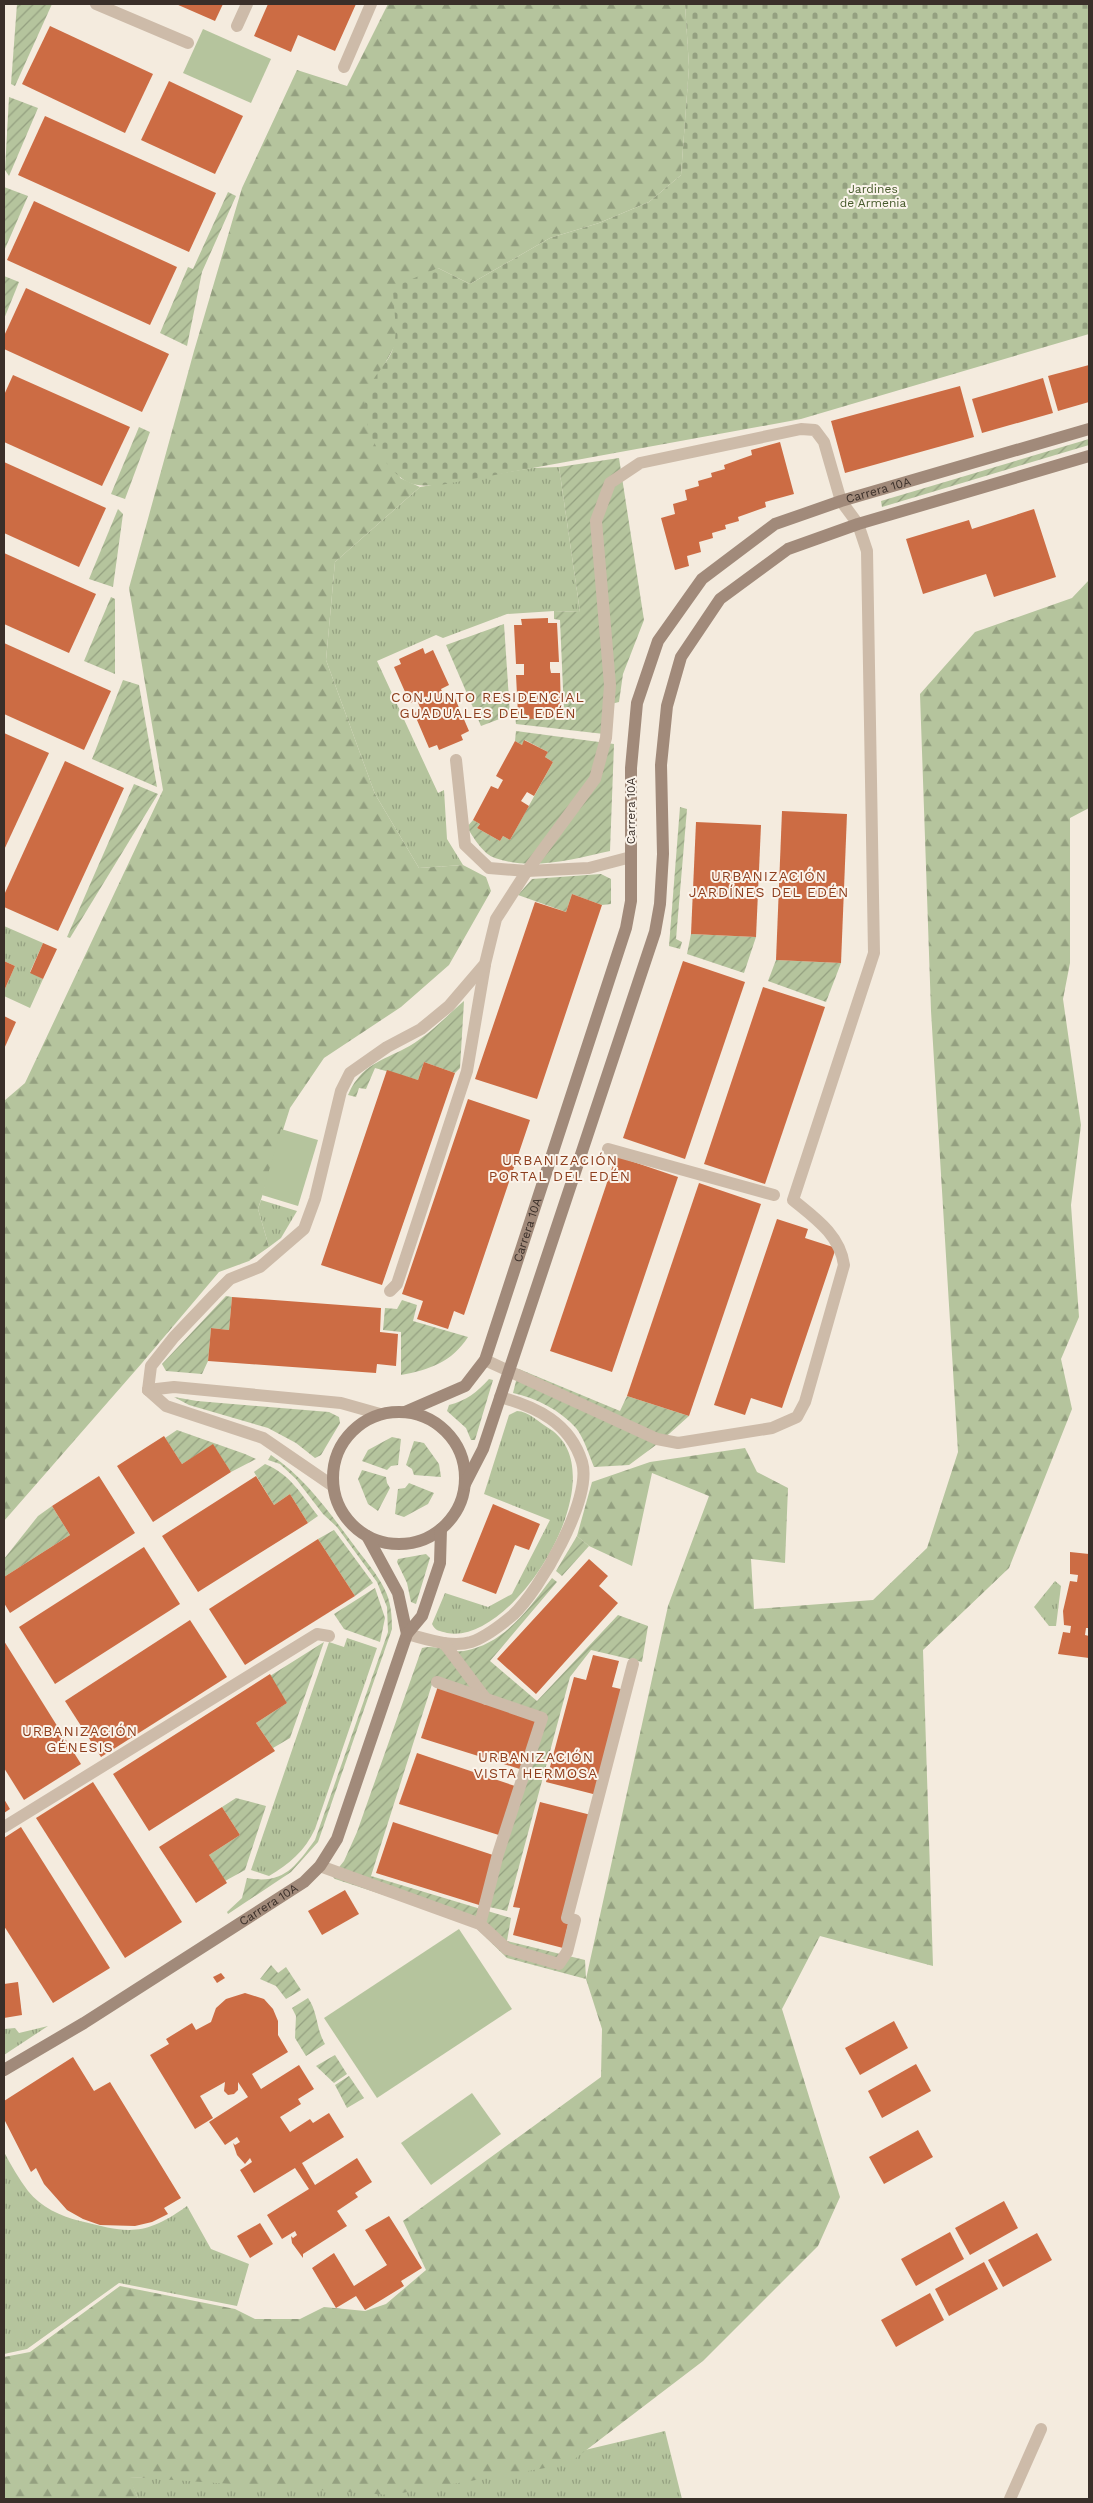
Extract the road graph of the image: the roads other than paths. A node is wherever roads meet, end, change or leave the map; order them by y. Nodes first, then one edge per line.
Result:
1 (96, 4) edge
2 (247, 4) edge
3 (372, 4) edge
4 (238, 26) dead end
5 (188, 43) dead end
6 (344, 67) dead end
7 (1089, 428) edge
8 (1089, 456) edge
9 (841, 501) junction
10 (858, 524) junction
11 (456, 760) dead end
12 (631, 857) junction
13 (527, 871) junction
14 (485, 964) junction
15 (608, 1149) dead end
16 (774, 1195) dead end
17 (390, 1292) dead end
18 (485, 1360) junction
19 (509, 1372) junction
20 (148, 1390) junction
21 (500, 1397) junction
22 (406, 1412) junction
23 (380, 1414) junction
24 (465, 1484) junction
25 (333, 1486) junction
26 (441, 1529) junction
27 (367, 1536) junction
28 (407, 1634) junction
29 (330, 1636) dead end
30 (444, 1643) junction
31 (632, 1664) dead end
32 (437, 1682) dead end
33 (486, 1699) junction
34 (4, 1827) edge
35 (320, 1866) junction
36 (480, 1924) junction
37 (4, 2070) edge
38 (1041, 2429) dead end
39 (1010, 2499) edge

1 - 5 street
2 - 4 street
3 - 6 street
7 - 9 street, Carrera 10A
8 - 10 street
9 - 10 street
9 - 12 street, Carrera 10A
9 - 13 street
10 - 19 street
10 - 19 street
11 - 13 street
12 - 13 street
12 - 18 street, Carrera 10A
13 - 14 street
14 - 17 street
14 - 20 street
15 - 16 street
18 - 19 street
18 - 22 street, Carrera 10A
19 - 21 street
20 - 23 street
20 - 25 street
21 - 24 street
21 - 30 street
22 - 23 street
22 - 24 street
23 - 25 street
24 - 26 street
25 - 27 street
26 - 27 street
26 - 28 street
27 - 28 street
28 - 30 street
28 - 35 street, Carrera 10A
29 - 34 street
30 - 33 street
31 - 36 street
32 - 33 street
33 - 36 street
35 - 36 street
35 - 37 street, Carrera 10A
38 - 39 street

